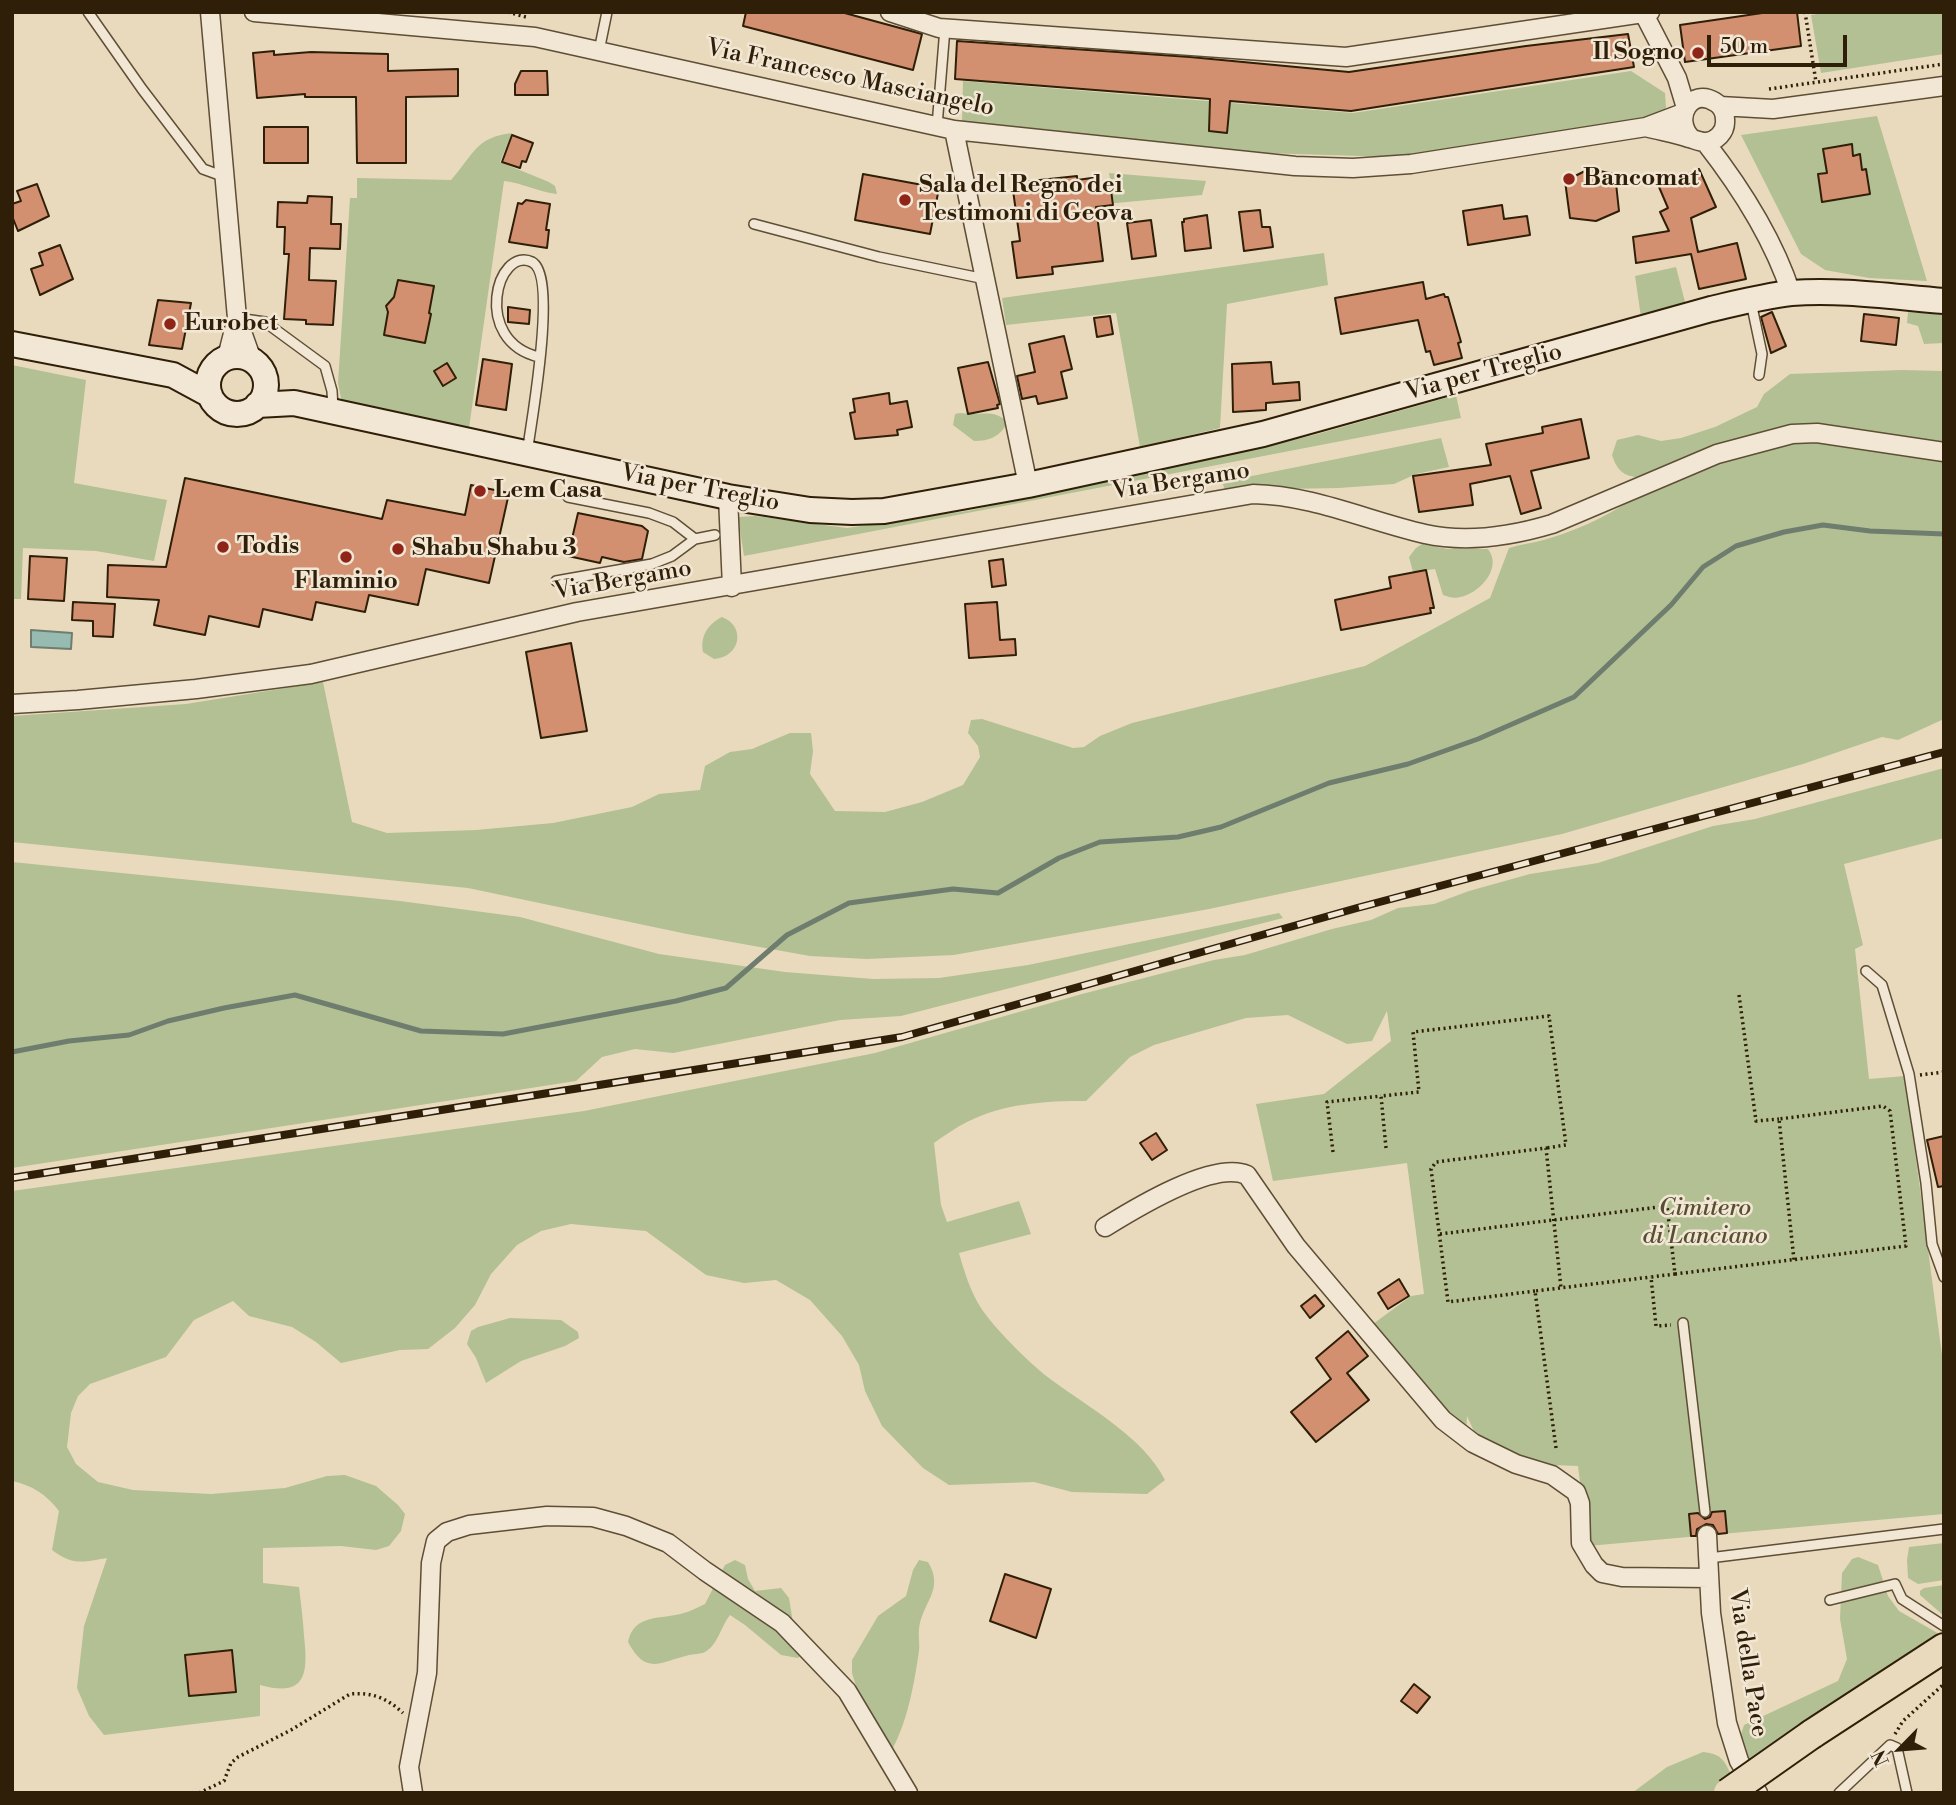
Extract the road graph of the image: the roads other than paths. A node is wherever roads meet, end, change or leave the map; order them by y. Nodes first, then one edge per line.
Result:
1 (88, 12) edge
2 (210, 12) edge
3 (254, 12) edge
4 (607, 12) edge
5 (890, 12) edge
6 (1650, 12) edge
7 (1643, 13) edge
8 (946, 28) junction
9 (599, 51) junction
10 (1677, 78) junction
11 (1944, 86) edge
12 (1714, 102) junction
13 (1773, 109) junction
14 (1684, 111) junction
15 (1646, 127) junction
16 (945, 128) junction
17 (1724, 128) junction
18 (1698, 140) junction
19 (225, 177) junction
20 (1734, 179) junction
21 (754, 225) dead end
22 (985, 279) junction
23 (1791, 293) junction
24 (1750, 300) junction
25 (1944, 301) edge
26 (237, 318) junction
27 (12, 344) edge
28 (540, 357) junction
29 (220, 363) junction
30 (258, 369) junction
31 (173, 375) junction
32 (1759, 375) dead end
33 (210, 395) junction
34 (294, 403) junction
35 (257, 405) junction
36 (333, 411) junction
37 (1944, 452) edge
38 (527, 454) junction
39 (1028, 485) junction
40 (568, 497) dead end
41 (728, 497) junction
42 (715, 535) dead end
43 (695, 539) junction
44 (556, 581) dead end
45 (732, 587) junction
46 (12, 704) edge
47 (1866, 971) dead end
48 (1105, 1227) dead end
49 (1944, 1277) edge
50 (1683, 1323) road end
51 (1705, 1513) dead end
52 (1944, 1529) edge
53 (1707, 1535) dead end
54 (1709, 1558) junction
55 (1709, 1578) junction
56 (1830, 1600) dead end
57 (1944, 1626) edge
58 (1944, 1648) edge
59 (413, 1793) edge
60 (908, 1793) edge
61 (1728, 1793) edge
62 (1758, 1793) edge
63 (1839, 1793) edge
64 (1908, 1793) edge

1 - 19 lane
2 - 19 street
3 - 9 street, Via Francesco Masciangelo
4 - 9 lane
5 - 8 street
6 - 7 street
7 - 8 street
7 - 10 street
8 - 16 lane
9 - 16 street, Via Francesco Masciangelo
10 - 12 street
10 - 14 street
11 - 13 street
12 - 13 street
12 - 14 street
12 - 17 street
13 - 17 street
14 - 15 street, Via Francesco Masciangelo
14 - 18 street
15 - 16 street, Via Francesco Masciangelo
15 - 18 street, Via Francesco Masciangelo
16 - 22 street
17 - 18 street
17 - 20 street
18 - 20 street
19 - 26 street
20 - 23 street
21 - 22 lane
22 - 39 street
23 - 24 main road, Via per Treglio
23 - 25 main road, Via per Treglio
24 - 32 lane
24 - 39 main road, Via per Treglio
26 - 29 street
26 - 30 street
26 - 36 lane
27 - 31 main road
28 - 28 lane
28 - 38 lane
29 - 30 main road
29 - 31 main road
29 - 33 main road
30 - 34 main road, Via per Treglio
30 - 35 main road
31 - 33 main road
33 - 35 main road
34 - 35 main road, Via per Treglio
34 - 36 main road, Via per Treglio
36 - 38 main road, Via per Treglio
37 - 45 street, Via Bergamo
38 - 41 main road, Via per Treglio
39 - 41 main road, Via per Treglio
40 - 43 lane
41 - 45 street
42 - 43 lane
43 - 44 lane
45 - 46 street, Via Bergamo
47 - 49 lane
48 - 55 street
50 - 51 lane
52 - 54 lane
53 - 54 street, Via della Pace
54 - 55 street, Via della Pace
55 - 62 street, Via della Pace
56 - 57 lane
58 - 61 main road, bridge
59 - 60 street
63 - 64 lane

